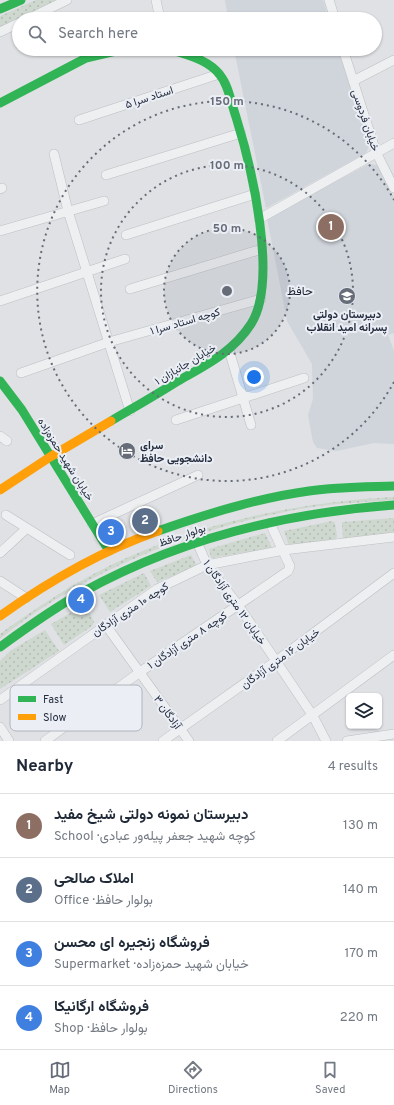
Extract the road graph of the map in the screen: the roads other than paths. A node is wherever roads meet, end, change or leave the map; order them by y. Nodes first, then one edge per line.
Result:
1 (21, 0) edge
2 (67, 0) edge
3 (156, 0) edge
4 (329, 0) edge
5 (0, 9) edge
6 (42, 12) edge
7 (159, 12) edge
8 (333, 12) edge
9 (12, 26) edge
10 (0, 32) edge
11 (94, 56) edge
12 (189, 56) edge
13 (345, 56) edge
14 (394, 60) edge
15 (219, 74) junction
16 (353, 81) junction
17 (0, 103) edge
18 (79, 120) dead end
19 (241, 133) junction
20 (394, 142) edge
21 (376, 152) junction
22 (54, 154) dead end
23 (106, 175) dead end
24 (394, 188) edge
25 (255, 194) junction
26 (104, 201) dead end
27 (68, 211) junction
28 (259, 219) junction
29 (0, 231) edge
30 (126, 235) dead end
31 (262, 248) junction
32 (125, 259) dead end
33 (87, 270) junction
34 (130, 289) dead end
35 (262, 299) junction
36 (0, 301) edge
37 (109, 342) junction
38 (229, 350) junction
39 (21, 373) dead end
40 (304, 378) dead end
41 (0, 381) edge
42 (243, 398) junction
43 (130, 411) junction
44 (176, 420) dead end
45 (251, 425) dead end
46 (50, 457) junction
47 (198, 475) dead end
48 (394, 486) edge
49 (0, 490) edge
50 (394, 505) edge
51 (6, 515) dead end
52 (270, 523) junction
53 (92, 524) junction
54 (27, 528) junction
55 (394, 537) edge
56 (197, 542) junction
57 (284, 550) junction
58 (109, 551) junction
59 (0, 553) edge
60 (70, 555) dead end
61 (207, 565) junction
62 (394, 573) edge
63 (0, 582) edge
64 (26, 598) junction
65 (238, 605) junction
66 (0, 616) edge
67 (105, 624) junction
68 (0, 647) edge
69 (394, 655) edge
70 (276, 661) junction
71 (140, 672) junction
72 (21, 685) edge
73 (122, 685) edge
74 (10, 693) edge
75 (0, 700) edge
76 (313, 716) junction
77 (0, 727) edge
78 (181, 729) junction
79 (59, 731) edge
80 (394, 734) edge
81 (9, 741) edge
82 (45, 741) edge
83 (163, 741) edge
84 (189, 741) edge
85 (277, 741) edge
86 (326, 741) edge
87 (347, 741) edge

1 - 5 street
2 - 6 street
3 - 7 street
4 - 8 street
9 - 10 street
11 - 17 street
12 - 15 street
13 - 16 street, خیابان فردوسی
14 - 16 street
15 - 18 street, استاد سرا ۵
15 - 19 street, خیابان جانبازان ۱
16 - 21 street, خیابان فردوسی
19 - 23 street
19 - 25 street, خیابان جانبازان ۱
20 - 21 street
21 - 24 street, خیابان فردوسی
21 - 28 street
22 - 27 street
25 - 28 street, خیابان جانبازان ۱
25 - 30 street
26 - 27 street
27 - 29 street
27 - 33 street
28 - 31 street, خیابان جانبازان ۱
31 - 34 street
31 - 35 street, خیابان جانبازان ۱
32 - 33 street
33 - 36 street
33 - 37 street
35 - 37 street, کوچه استاد سرا ۱
35 - 38 street, خیابان جانبازان ۱
37 - 39 street, کوچه استاد سرا ۱
37 - 43 street
38 - 42 street
38 - 43 street, خیابان جانبازان ۱
40 - 42 street
41 - 46 street, خیابان شهید حمزه‌زاده
42 - 44 street
42 - 45 street
43 - 46 street, خیابان جانبازان ۱
46 - 49 street, خیابان جانبازان ۱
46 - 53 street, خیابان شهید حمزه‌زاده
47 - 53 street
48 - 58 street, بولوار حافظ
50 - 52 street, بولوار حافظ
51 - 54 street
52 - 56 street, بولوار حافظ
52 - 57 street, کوچه ۸ متری آزادگان ۱
53 - 58 street, خیابان شهید حمزه‌زاده
54 - 59 street
54 - 60 street
55 - 57 street, کوچه ۱۰ متری آزادگان
56 - 61 street, خیابان ۱۲ متری آزادگان ۱
56 - 68 street, بولوار حافظ
57 - 61 street, کوچه ۱۰ متری آزادگان
57 - 65 street, کوچه ۸ متری آزادگان ۱
58 - 64 street, بولوار حافظ
61 - 65 street, خیابان ۱۲ متری آزادگان ۱
61 - 67 street, کوچه ۱۰ متری آزادگان
62 - 70 street, خیابان ۱۶ متری آزادگان
63 - 64 street
64 - 66 street, بولوار حافظ
65 - 70 street, خیابان ۱۲ متری آزادگان ۱
65 - 71 street, کوچه ۸ متری آزادگان ۱
67 - 71 street, آزادگان ۳
67 - 72 street, کوچه ۱۰ متری آزادگان
69 - 76 street
70 - 76 street, خیابان ۱۲ متری آزادگان ۱
70 - 78 street, خیابان ۱۶ متری آزادگان
71 - 73 street, کوچه ۸ متری آزادگان ۱
71 - 78 street, آزادگان ۳
74 - 75 street, کوچه ۱۰ متری آزادگان
76 - 85 street
76 - 86 street, خیابان ۱۲ متری آزادگان ۱
77 - 81 street
78 - 83 street, خیابان ۱۶ متری آزادگان
78 - 84 street, آزادگان ۳
79 - 82 street, کوچه ۸ متری آزادگان ۱
80 - 87 street

